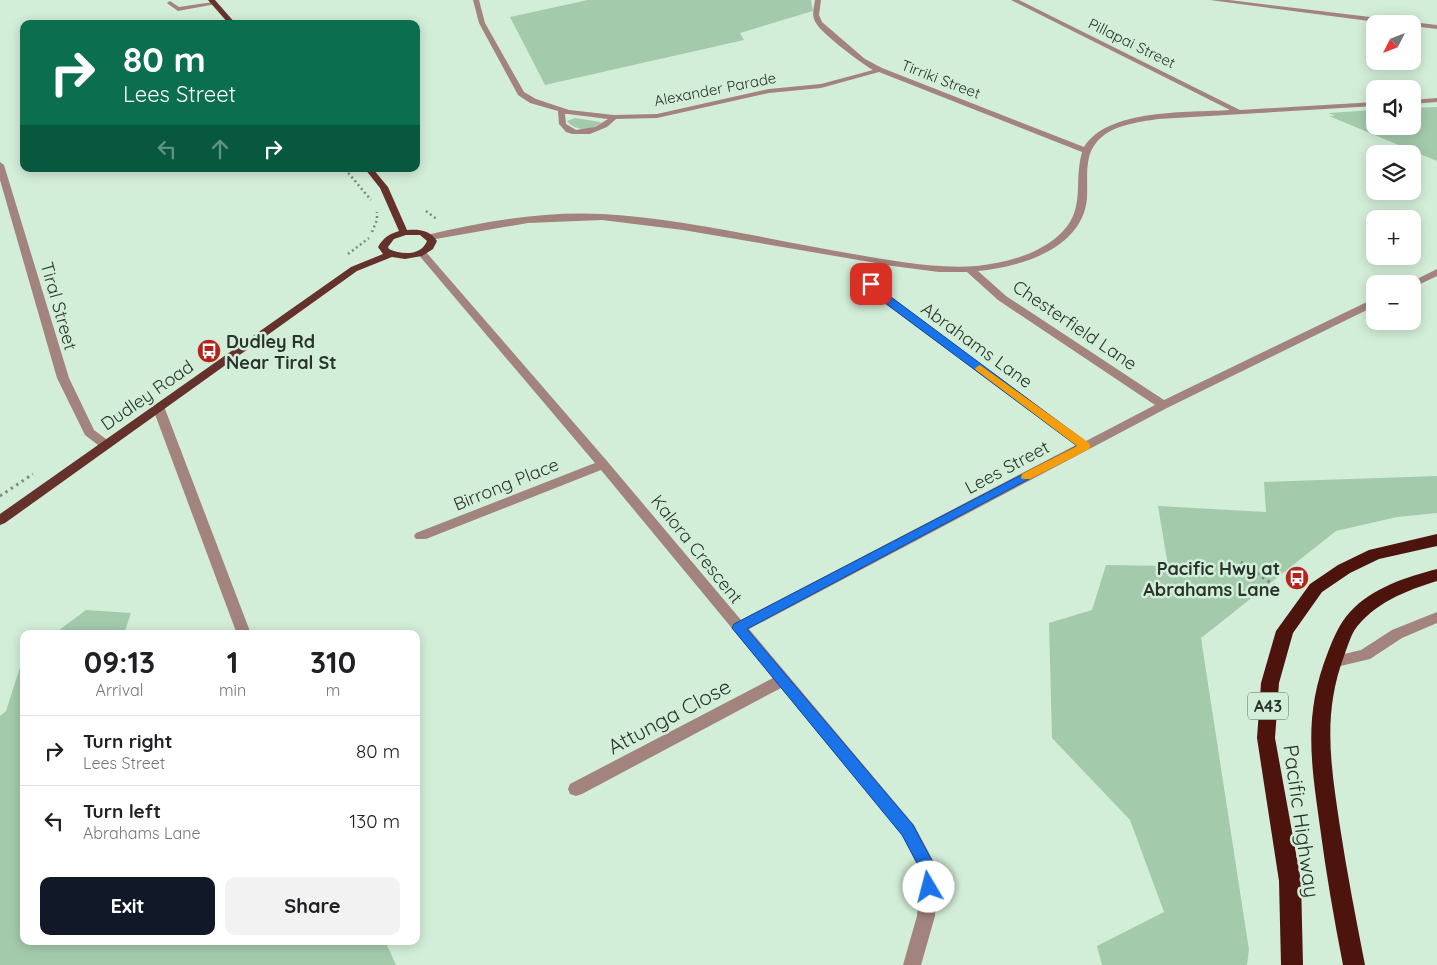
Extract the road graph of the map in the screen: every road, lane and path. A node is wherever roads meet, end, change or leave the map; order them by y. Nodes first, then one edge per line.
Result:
1 (476, 0) edge
2 (818, 0) edge
3 (1014, 0) edge
4 (1213, 0) edge
5 (212, 2) edge
6 (170, 3) dead end
7 (1366, 18) edge
8 (229, 20) edge
9 (1421, 25) edge
10 (1437, 27) edge
11 (879, 70) junction
12 (1437, 100) edge
13 (1421, 101) edge
14 (1366, 104) edge
15 (562, 110) junction
16 (1237, 111) junction
17 (614, 117) junction
18 (1086, 151) junction
19 (0, 164) edge
20 (348, 172) edge
21 (372, 172) edge
22 (372, 201) dead end
23 (376, 207) dead end
24 (426, 211) dead end
25 (440, 221) dead end
26 (404, 232) junction
27 (430, 237) junction
28 (422, 253) junction
29 (390, 254) junction
30 (347, 255) dead end
31 (881, 262) junction
32 (970, 270) junction
33 (1437, 272) edge
34 (1421, 280) edge
35 (1366, 306) edge
36 (139, 399) dead end
37 (1163, 405) junction
38 (158, 409) junction
39 (116, 415) dead end
40 (106, 446) junction
41 (1085, 446) junction
42 (603, 464) junction
43 (0, 520) edge
44 (421, 536) dead end
45 (1437, 540) edge
46 (1241, 562) dead end
47 (1437, 575) edge
48 (1275, 586) dead end
49 (1437, 617) edge
50 (738, 628) junction
51 (242, 630) edge
52 (1332, 662) junction
53 (783, 680) junction
54 (576, 789) dead end
55 (912, 965) edge
56 (1292, 965) edge
57 (1354, 965) edge

1 - 15 street, Alexander Parade
2 - 11 street, Tirriki Street
3 - 16 street, Pillapai Street
4 - 7 street
5 - 6 street
5 - 8 main road
9 - 10 street
11 - 17 street, Alexander Parade
11 - 18 street, Tirriki Street
12 - 13 street
14 - 16 street
15 - 17 street, Alexander Parade
15 - 17 street
16 - 18 street
18 - 32 street
19 - 40 street, Tiral Street
20 - 22 path
21 - 26 main road
23 - 30 path
24 - 25 path
26 - 27 main road
26 - 29 main road
27 - 28 main road
27 - 31 street
28 - 29 main road
28 - 42 street, Kalora Crescent
29 - 38 main road, Dudley Road
31 - 32 street
31 - 41 street, Abrahams Lane
32 - 37 street, Chesterfield Lane
33 - 34 street
35 - 37 street, Lees Street
36 - 39 path
37 - 41 street, Lees Street
38 - 40 main road, Dudley Road
38 - 51 street
40 - 43 main road, Dudley Road
41 - 50 street, Lees Street
42 - 44 street, Birrong Place
42 - 50 street, Kalora Crescent
45 - 56 highway, Pacific Highway / A43
46 - 48 path
47 - 52 highway, Pacific Highway
49 - 52 street
50 - 53 street, Kalora Crescent
52 - 57 highway, Pacific Highway
53 - 54 street, Attunga Close
53 - 55 street, Kalora Crescent

